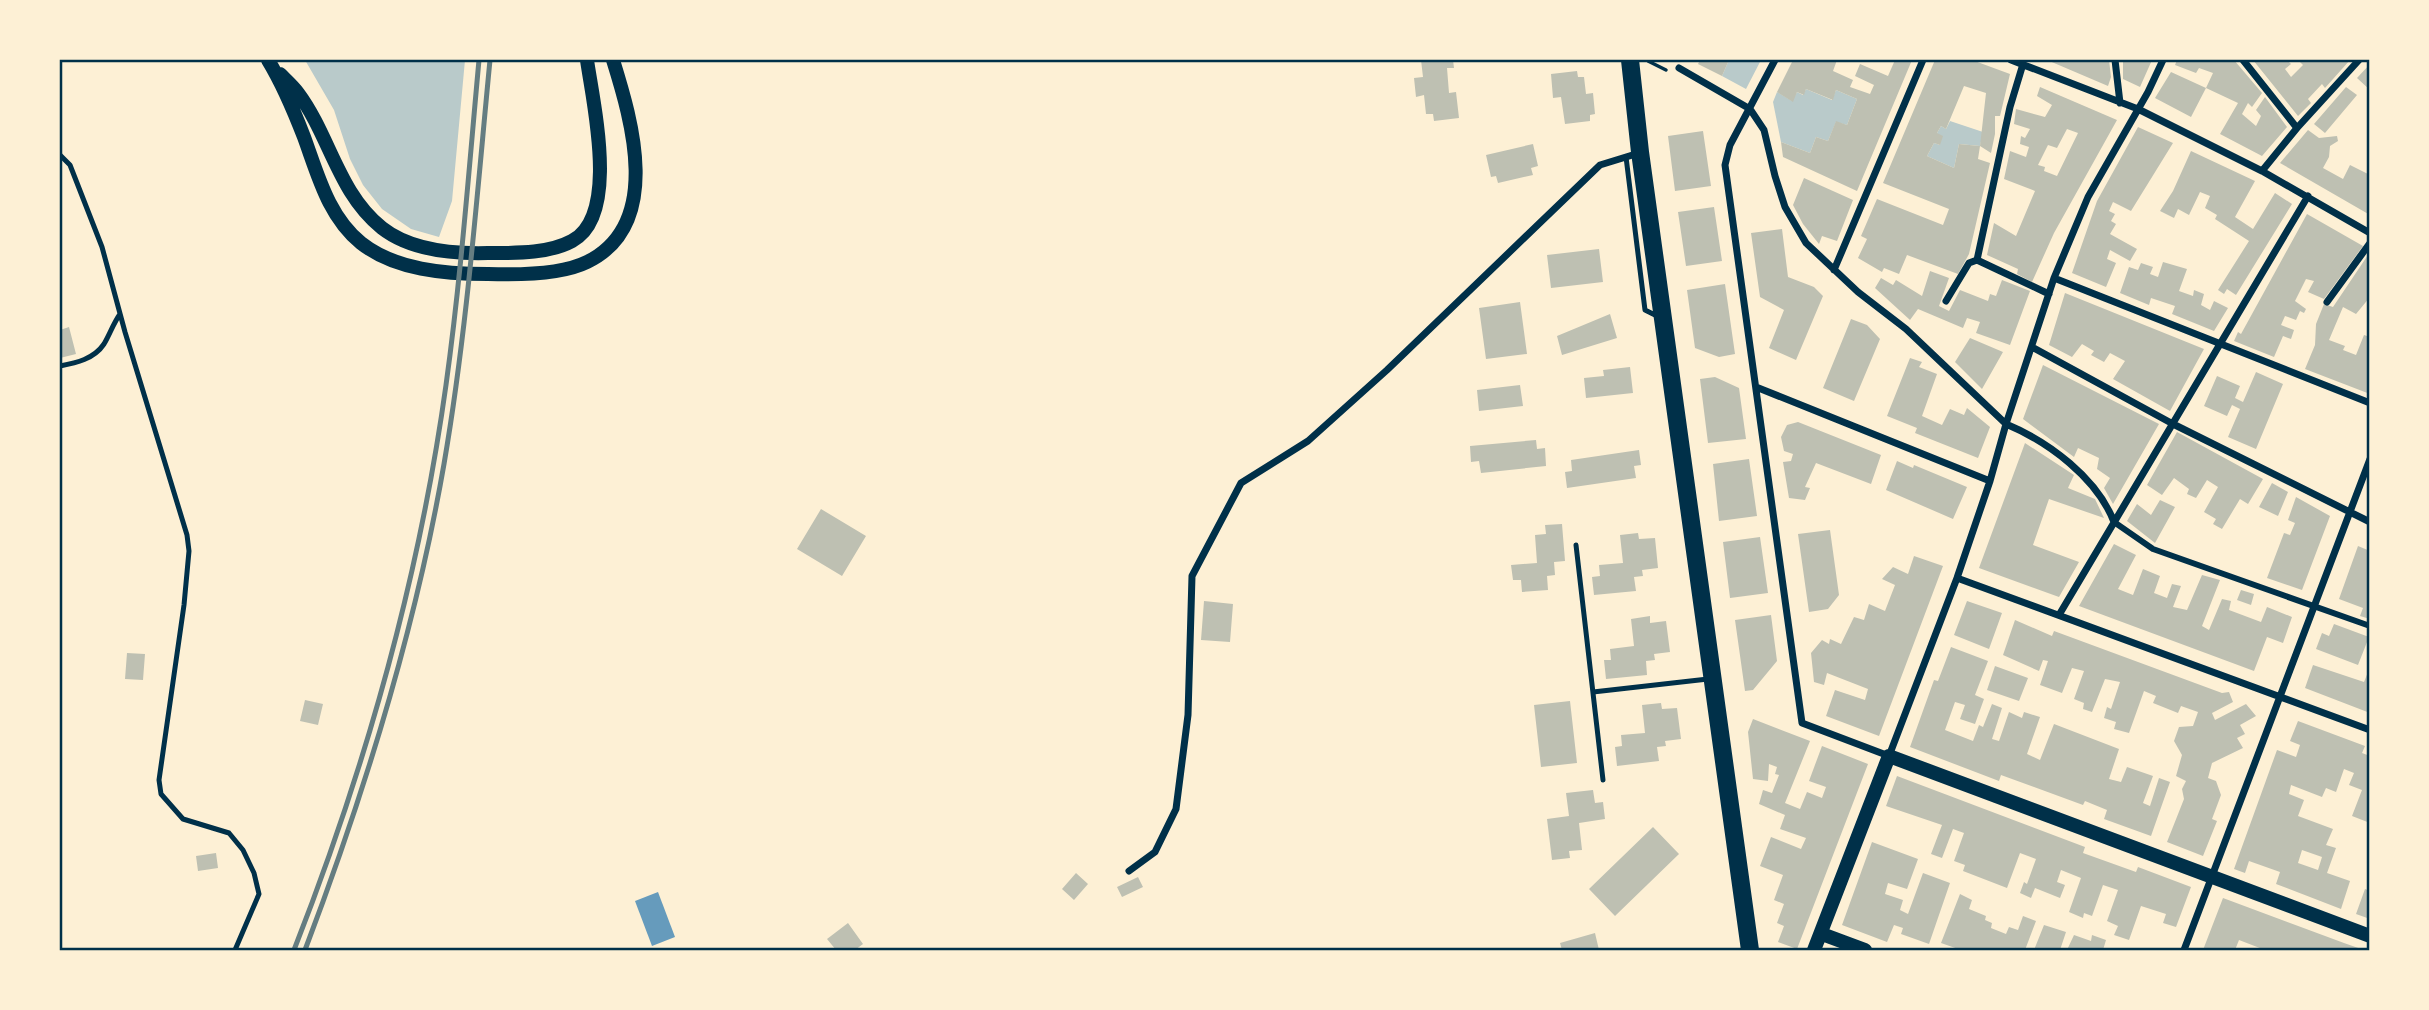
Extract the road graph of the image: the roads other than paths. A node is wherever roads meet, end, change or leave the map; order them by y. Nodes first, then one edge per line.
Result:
1 (587, 60) edge
2 (613, 60) edge
3 (1630, 60) edge
4 (1775, 60) edge
5 (1923, 60) edge
6 (2011, 60) edge
7 (2115, 60) edge
8 (2163, 60) edge
9 (2243, 60) edge
10 (2359, 60) edge
11 (269, 61) edge
12 (2023, 64) junction
13 (1679, 68) road end
14 (2120, 103) junction
15 (1750, 109) junction
16 (2138, 110) junction
17 (2297, 128) junction
18 (1633, 154) junction
19 (60, 155) edge
20 (2262, 172) junction
21 (2308, 196) junction
22 (2368, 230) edge
23 (2370, 243) edge
24 (1976, 260) junction
25 (1834, 270) junction
26 (2054, 278) junction
27 (2049, 294) junction
28 (1946, 301) dead end
29 (2327, 302) dead end
30 (120, 314) junction
31 (2219, 345) junction
32 (2032, 347) junction
33 (60, 366) edge
34 (1756, 387) junction
35 (2370, 403) edge
36 (2006, 424) junction
37 (2173, 424) junction
38 (2370, 459) edge
39 (1990, 481) junction
40 (2349, 512) junction
41 (2114, 522) junction
42 (2370, 522) edge
43 (1576, 545) dead end
44 (1956, 578) junction
45 (2314, 606) junction
46 (2059, 615) junction
47 (2370, 626) edge
48 (1711, 678) junction
49 (1593, 692) junction
50 (2278, 697) junction
51 (2370, 730) edge
52 (1889, 756) junction
53 (1604, 780) dead end
54 (1129, 871) dead end
55 (2213, 877) junction
56 (1822, 934) junction
57 (2370, 936) edge
58 (235, 950) edge
59 (1750, 950) edge
60 (1814, 950) edge
61 (1865, 950) edge
62 (2185, 950) edge

1 - 11 main road
2 - 11 main road
3 - 18 main road
4 - 15 street
5 - 25 street
6 - 12 street
7 - 14 street
8 - 16 street
9 - 17 street
10 - 17 street
12 - 14 street
12 - 24 street
13 - 15 street
14 - 16 street
15 - 25 street
15 - 34 street
16 - 20 street
16 - 26 street
17 - 20 street
18 - 48 main road
18 - 54 street
19 - 30 lane
20 - 21 street
21 - 22 street
21 - 31 street
23 - 29 street
24 - 27 street
24 - 28 street
25 - 36 street
26 - 27 street
26 - 31 street
27 - 32 street
30 - 33 lane
30 - 58 lane
31 - 35 street
31 - 37 street
32 - 36 street
32 - 37 street
34 - 39 street
34 - 52 street
36 - 39 street
36 - 41 street
37 - 40 street
37 - 41 street
38 - 40 street
39 - 44 street
40 - 42 street
40 - 45 street
41 - 45 street
41 - 46 street
43 - 49 lane
44 - 46 street
44 - 52 street
45 - 47 street
45 - 50 street
46 - 50 street
48 - 49 lane
48 - 59 main road
49 - 53 lane
50 - 51 street
50 - 55 street
52 - 55 main road
52 - 56 main road
55 - 57 main road
55 - 62 street
56 - 60 main road
56 - 61 main road

